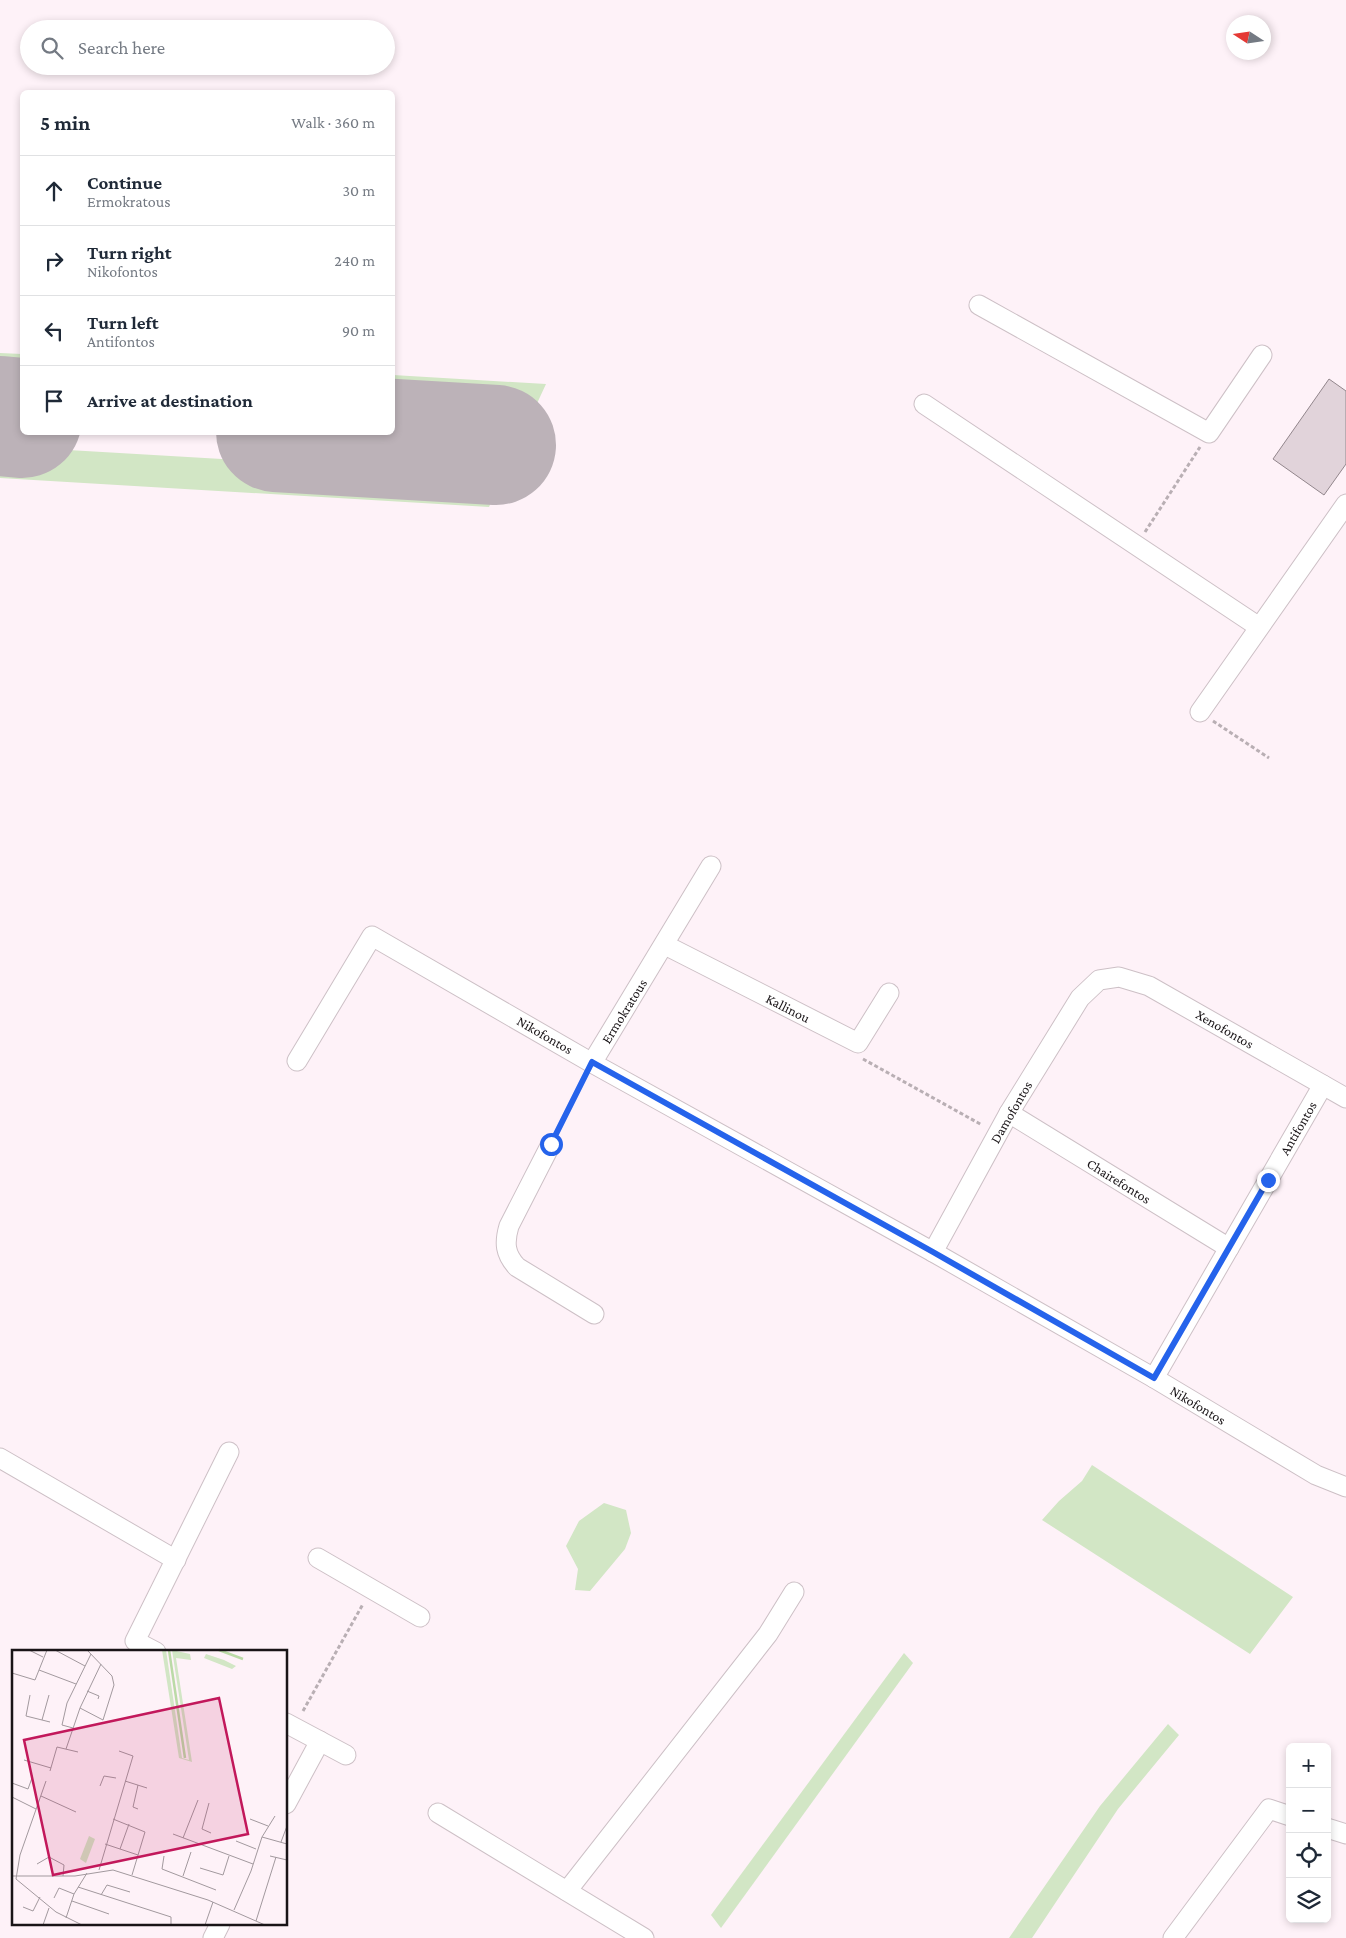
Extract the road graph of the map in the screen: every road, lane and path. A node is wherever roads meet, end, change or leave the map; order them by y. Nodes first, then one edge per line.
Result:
1 (979, 306) dead end
2 (1262, 355) dead end
3 (924, 404) dead end
4 (1209, 433) junction
5 (1346, 504) edge
6 (1137, 546) junction
7 (1259, 627) junction
8 (1200, 712) joint
9 (1269, 758) dead end
10 (711, 866) dead end
11 (665, 945) junction
12 (1099, 980) joint
13 (889, 993) dead end
14 (858, 1043) junction
15 (297, 1061) dead end
16 (592, 1062) junction
17 (1323, 1085) junction
18 (1346, 1098) edge
19 (1009, 1113) junction
20 (998, 1133) junction
21 (551, 1144) joint
22 (1229, 1248) junction
23 (933, 1252) junction
24 (594, 1314) dead end
25 (1154, 1378) junction
26 (229, 1452) dead end
27 (0, 1458) edge
28 (1346, 1487) edge
29 (318, 1558) dead end
30 (176, 1560) junction
31 (372, 1589) junction
32 (794, 1592) dead end
33 (420, 1617) dead end
34 (152, 1650) edge
35 (290, 1725) edge
36 (320, 1741) junction
37 (346, 1755) dead end
38 (288, 1800) edge
39 (438, 1813) dead end
40 (1286, 1815) edge
41 (1331, 1829) edge
42 (1346, 1834) edge
43 (567, 1891) junction
44 (219, 1926) edge
45 (213, 1938) edge
46 (644, 1938) edge
47 (1173, 1938) edge

1 - 4 street
2 - 4 street
3 - 6 street
4 - 6 path
5 - 7 street
6 - 7 street
7 - 8 street
8 - 9 path
10 - 11 street, Ermokratous
11 - 14 street, Kallinou
11 - 16 street, Ermokratous
12 - 17 street, Xenofontos
12 - 19 street, Damofontos
13 - 14 street
14 - 20 path
15 - 16 street, Nikofontos
16 - 21 path
16 - 23 street, Nikofontos
17 - 18 street, Xenofontos
17 - 22 street, Antifontos
19 - 20 street, Damofontos
19 - 22 street, Chairefontos
20 - 23 street, Damofontos
21 - 24 street
22 - 25 street, Antifontos
23 - 25 street, Nikofontos
25 - 28 street, Nikofontos
26 - 30 street
27 - 30 street
29 - 31 street
30 - 34 street
31 - 33 street
31 - 35 path
32 - 43 street
35 - 36 street
36 - 37 street
36 - 38 street
39 - 43 street
40 - 47 street
41 - 42 street
43 - 46 street
44 - 45 street

